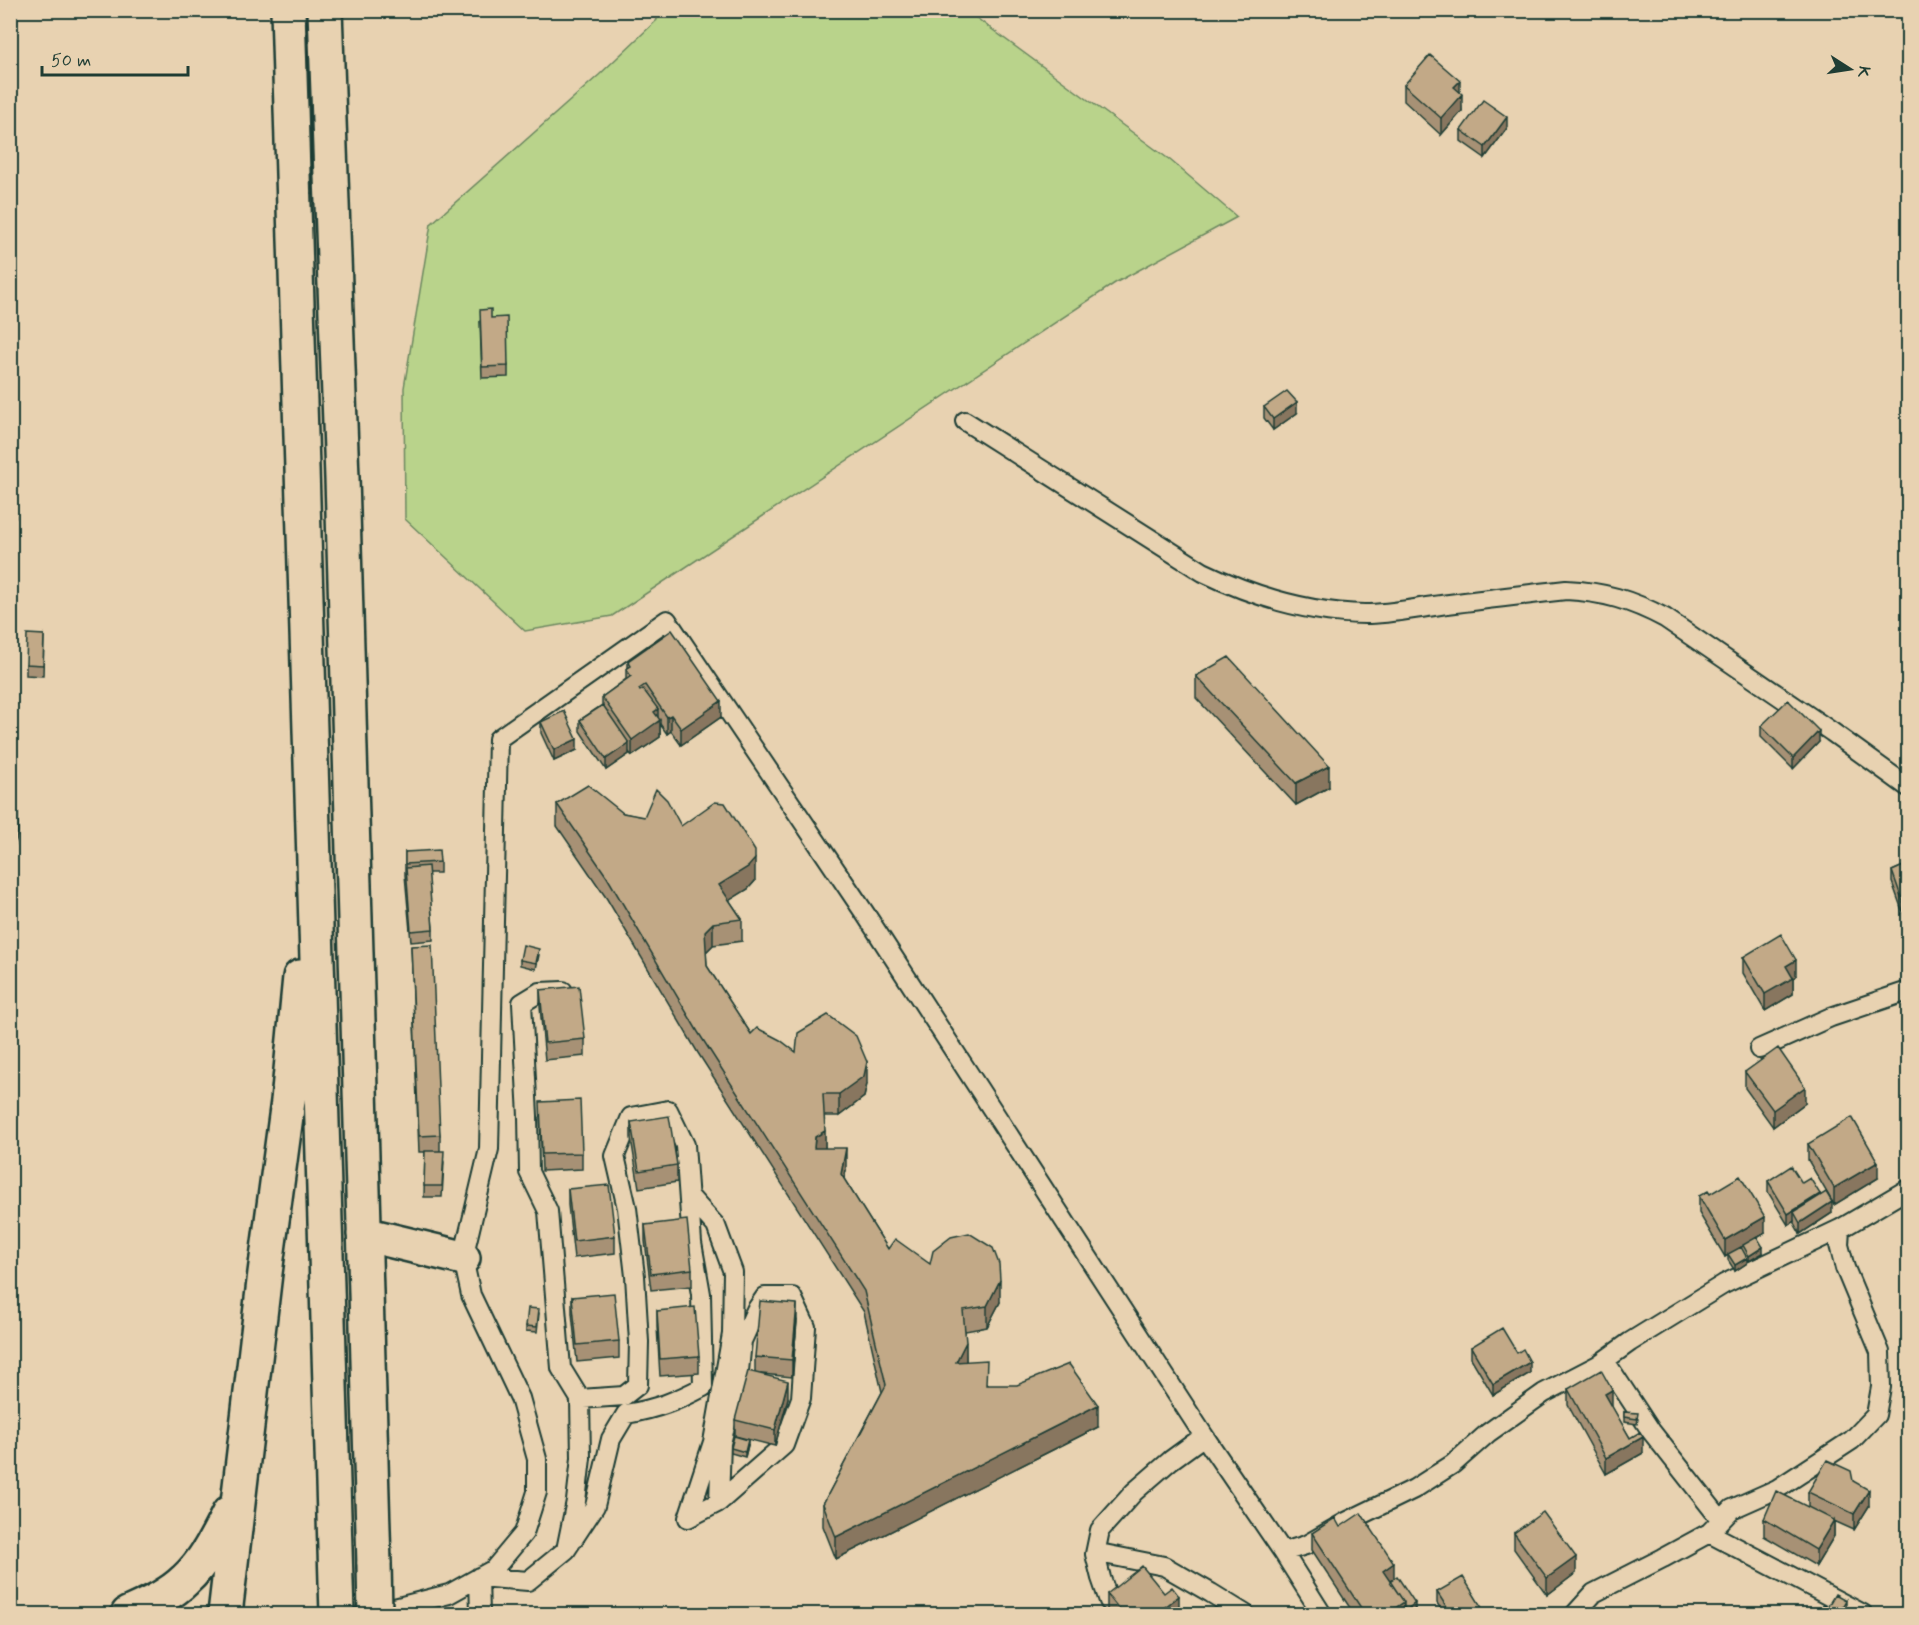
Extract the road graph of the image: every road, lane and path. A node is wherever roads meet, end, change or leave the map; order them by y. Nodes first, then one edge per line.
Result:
1 (288, 10) edge
2 (325, 10) edge
3 (965, 421) dead end
4 (302, 480) junction
5 (1908, 787) edge
6 (575, 990) edge
7 (1908, 991) edge
8 (1759, 1049) dead end
9 (1908, 1189) edge
10 (689, 1196) junction
11 (1840, 1229) junction
12 (364, 1234) junction
13 (463, 1258) junction
14 (1605, 1361) junction
15 (580, 1399) junction
16 (1204, 1436) junction
17 (239, 1492) junction
18 (719, 1502) junction
19 (1715, 1526) junction
20 (566, 1550) junction
21 (1283, 1552) junction
22 (1095, 1554) junction
23 (479, 1577) junction
24 (1109, 1601) edge
25 (128, 1614) edge
26 (225, 1614) edge
27 (337, 1614) edge
28 (373, 1614) edge
29 (480, 1614) edge
30 (1245, 1614) edge
31 (1322, 1614) edge
32 (1575, 1614) edge
33 (1863, 1614) edge

1 - 4 highway
2 - 12 highway
3 - 5 street
4 - 17 highway
4 - 27 highway
6 - 15 street
7 - 8 street
9 - 11 street
10 - 15 street
10 - 18 street
10 - 20 street
11 - 14 street
11 - 19 street
12 - 13 highway
12 - 28 highway, bridge
13 - 16 street
13 - 23 street
14 - 19 street
14 - 21 street
15 - 20 street
16 - 21 street
16 - 22 street
17 - 25 highway
17 - 26 highway
18 - 18 street
19 - 32 street
19 - 33 street
20 - 23 street
21 - 31 street
22 - 24 street
22 - 30 street
23 - 28 street
23 - 29 street

